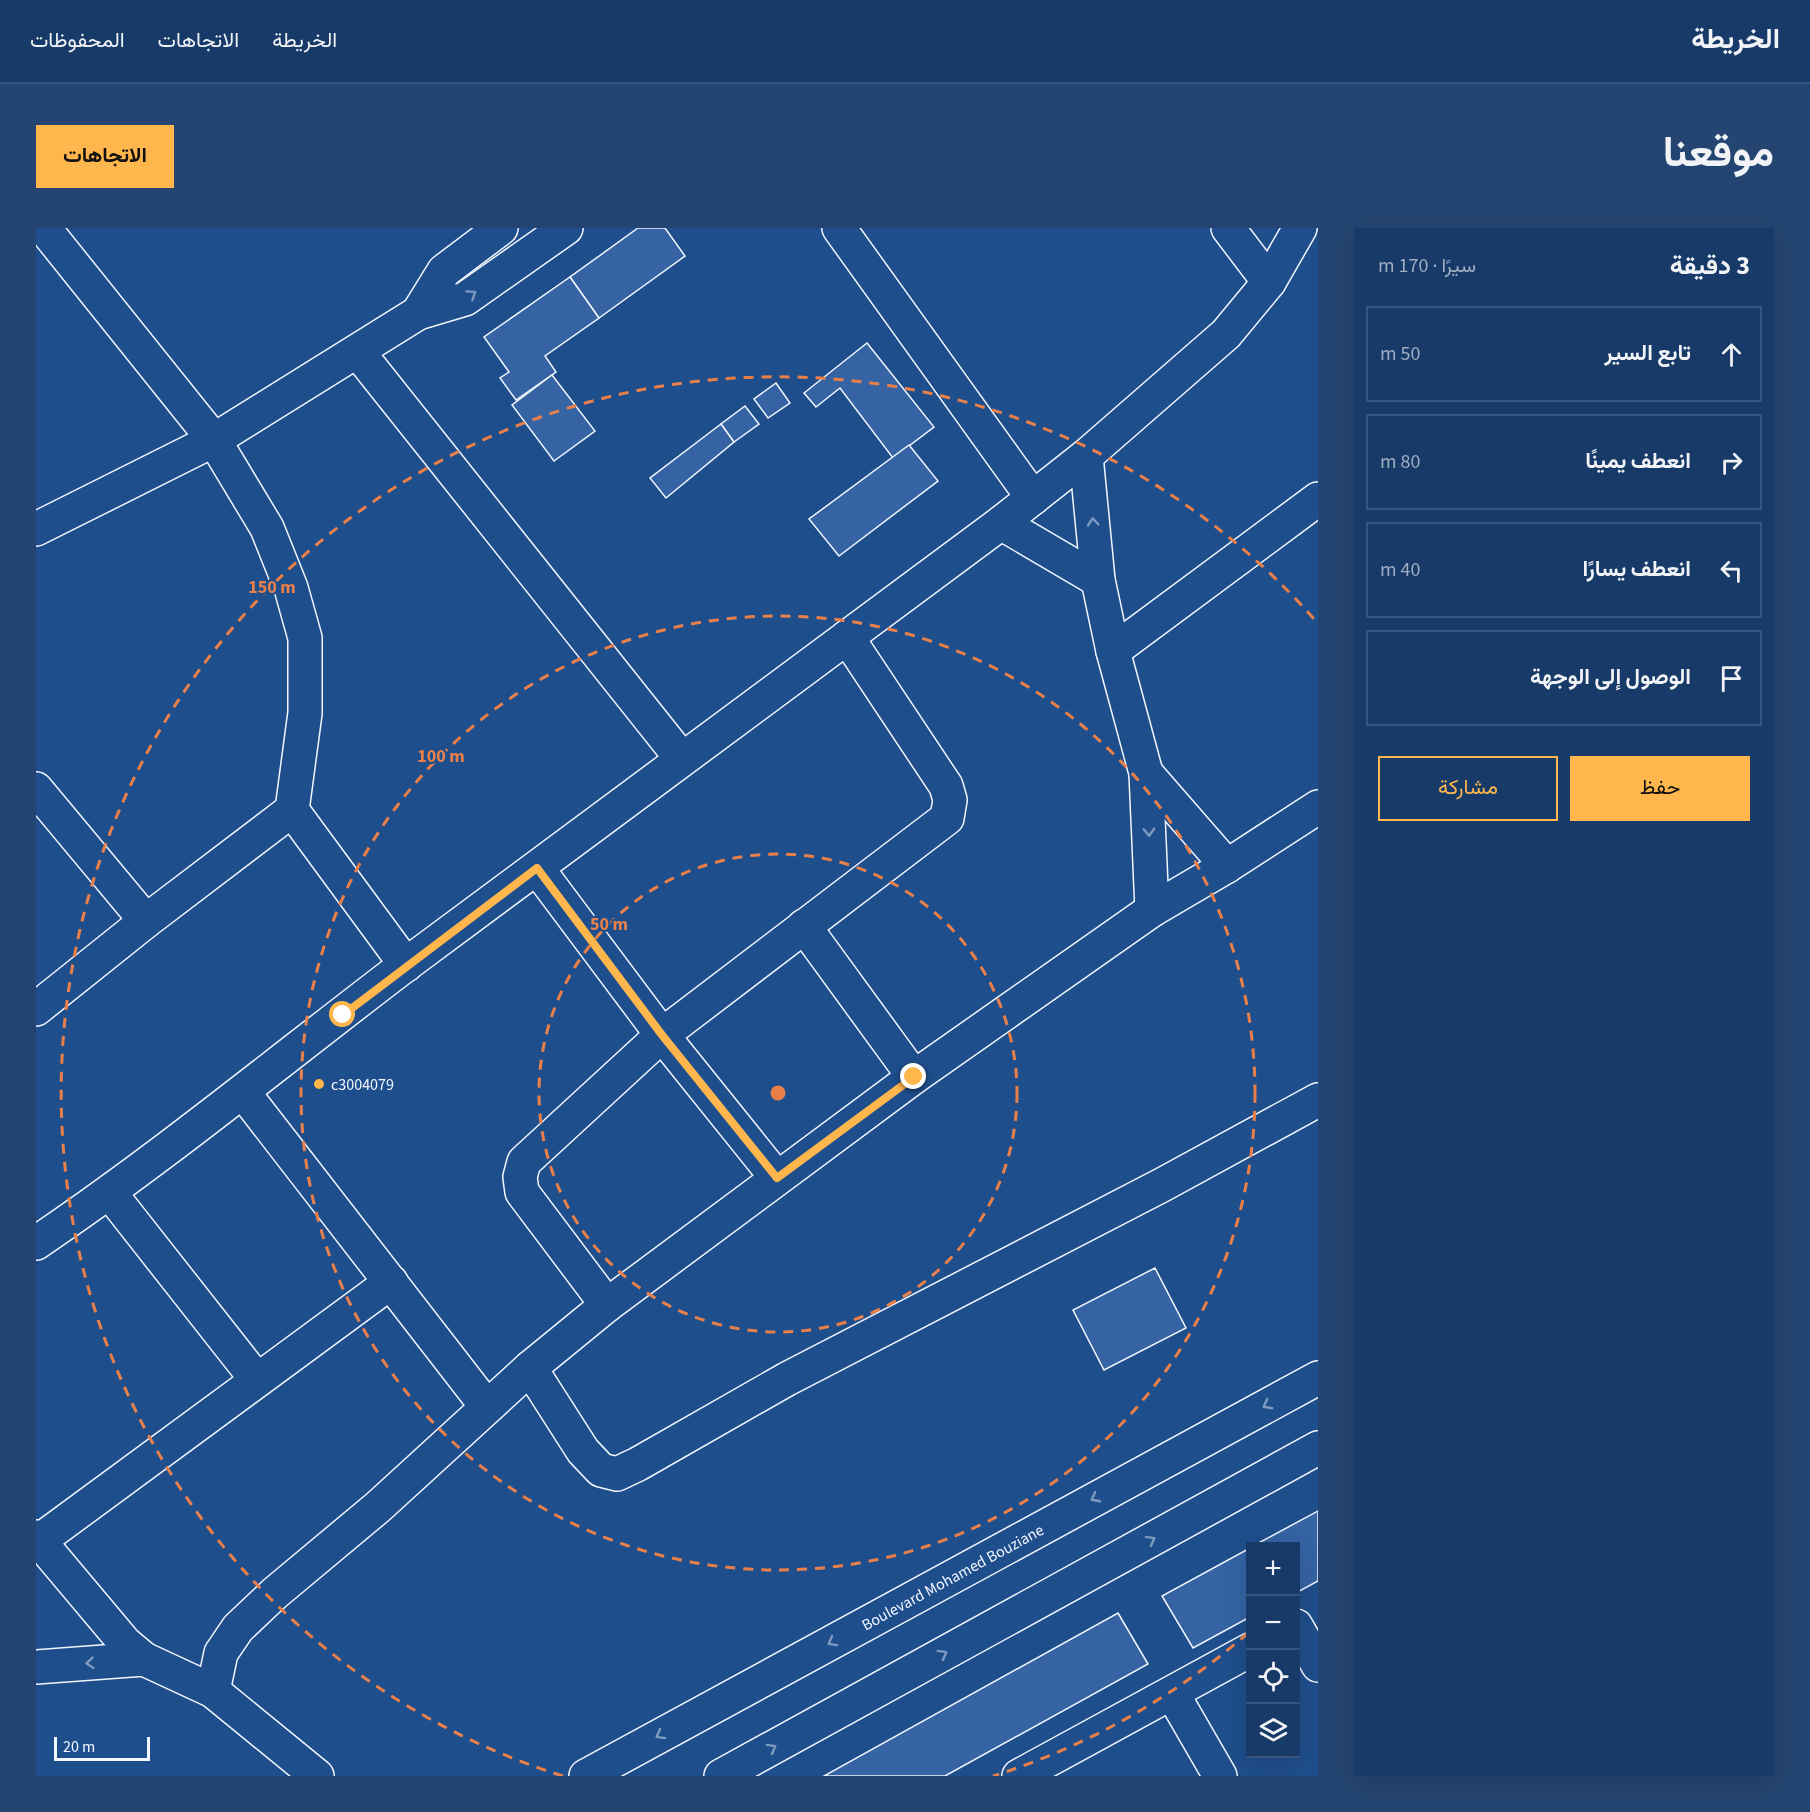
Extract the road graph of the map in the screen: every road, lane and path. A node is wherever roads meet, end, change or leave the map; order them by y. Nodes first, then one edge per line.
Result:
1 (44, 228) edge
2 (501, 228) edge
3 (566, 228) edge
4 (839, 228) edge
5 (1228, 228) edge
6 (1300, 228) edge
7 (1269, 282) junction
8 (418, 313) junction
9 (358, 352) junction
10 (214, 440) junction
11 (1086, 456) junction
12 (1033, 498) junction
13 (1318, 499) edge
14 (1001, 523) junction
15 (36, 529) edge
16 (1098, 580) junction
17 (847, 637) junction
18 (1113, 651) junction
19 (682, 759) junction
20 (1146, 773) junction
21 (36, 789) edge
22 (1318, 807) edge
23 (292, 810) junction
24 (1227, 866) junction
25 (537, 868) junction
26 (1152, 910) junction
27 (146, 921) junction
28 (804, 926) junction
29 (406, 965) junction
30 (36, 1009) edge
31 (662, 1035) junction
32 (914, 1077) junction
33 (243, 1092) junction
34 (1318, 1100) edge
35 (777, 1178) junction
36 (110, 1193) junction
37 (36, 1243) edge
38 (390, 1282) junction
39 (607, 1305) junction
40 (530, 1368) junction
41 (1318, 1378) edge
42 (257, 1380) junction
43 (487, 1407) junction
44 (1318, 1448) edge
45 (38, 1539) edge
46 (1303, 1622) edge
47 (1246, 1653) edge
48 (144, 1659) junction
49 (1318, 1665) edge
50 (36, 1667) edge
51 (213, 1691) junction
52 (1172, 1693) junction
53 (317, 1776) edge
54 (586, 1776) edge
55 (721, 1776) edge
56 (1019, 1776) edge
57 (1220, 1776) edge

1 - 10 street
2 - 8 street
8 -> 3 street
4 - 12 street
5 - 7 street
6 - 7 street
7 - 11 street
8 - 9 street
9 - 10 street
9 - 19 street
10 - 15 street
10 - 23 street
11 - 12 street
16 -> 11 street
12 - 14 street
13 - 18 street
14 - 16 street
14 - 17 street
16 - 18 street
17 - 19 street
17 - 28 street
18 - 20 street
19 - 25 street
20 - 24 street
20 -> 26 street
21 - 27 street
22 - 24 street
23 - 27 street
23 - 29 street
24 - 26 street
25 - 29 street
25 - 31 street
26 - 32 street
27 - 30 street
28 - 31 street
28 - 32 street
29 - 33 street
31 - 35 street
31 - 39 street
32 - 35 street
33 - 36 street
33 - 38 street
34 - 40 street
35 - 39 street
36 - 37 street
36 - 42 street
38 - 42 street
38 - 43 street
39 - 40 street
40 - 43 street
41 -> 54 street, Boulevard Mohamed Bouziane
42 - 45 street
43 - 51 street
55 -> 44 street
45 - 48 street
46 - 49 street
47 - 52 street
48 -> 50 street
48 - 51 street
51 - 53 street
52 - 56 street
52 - 57 street

